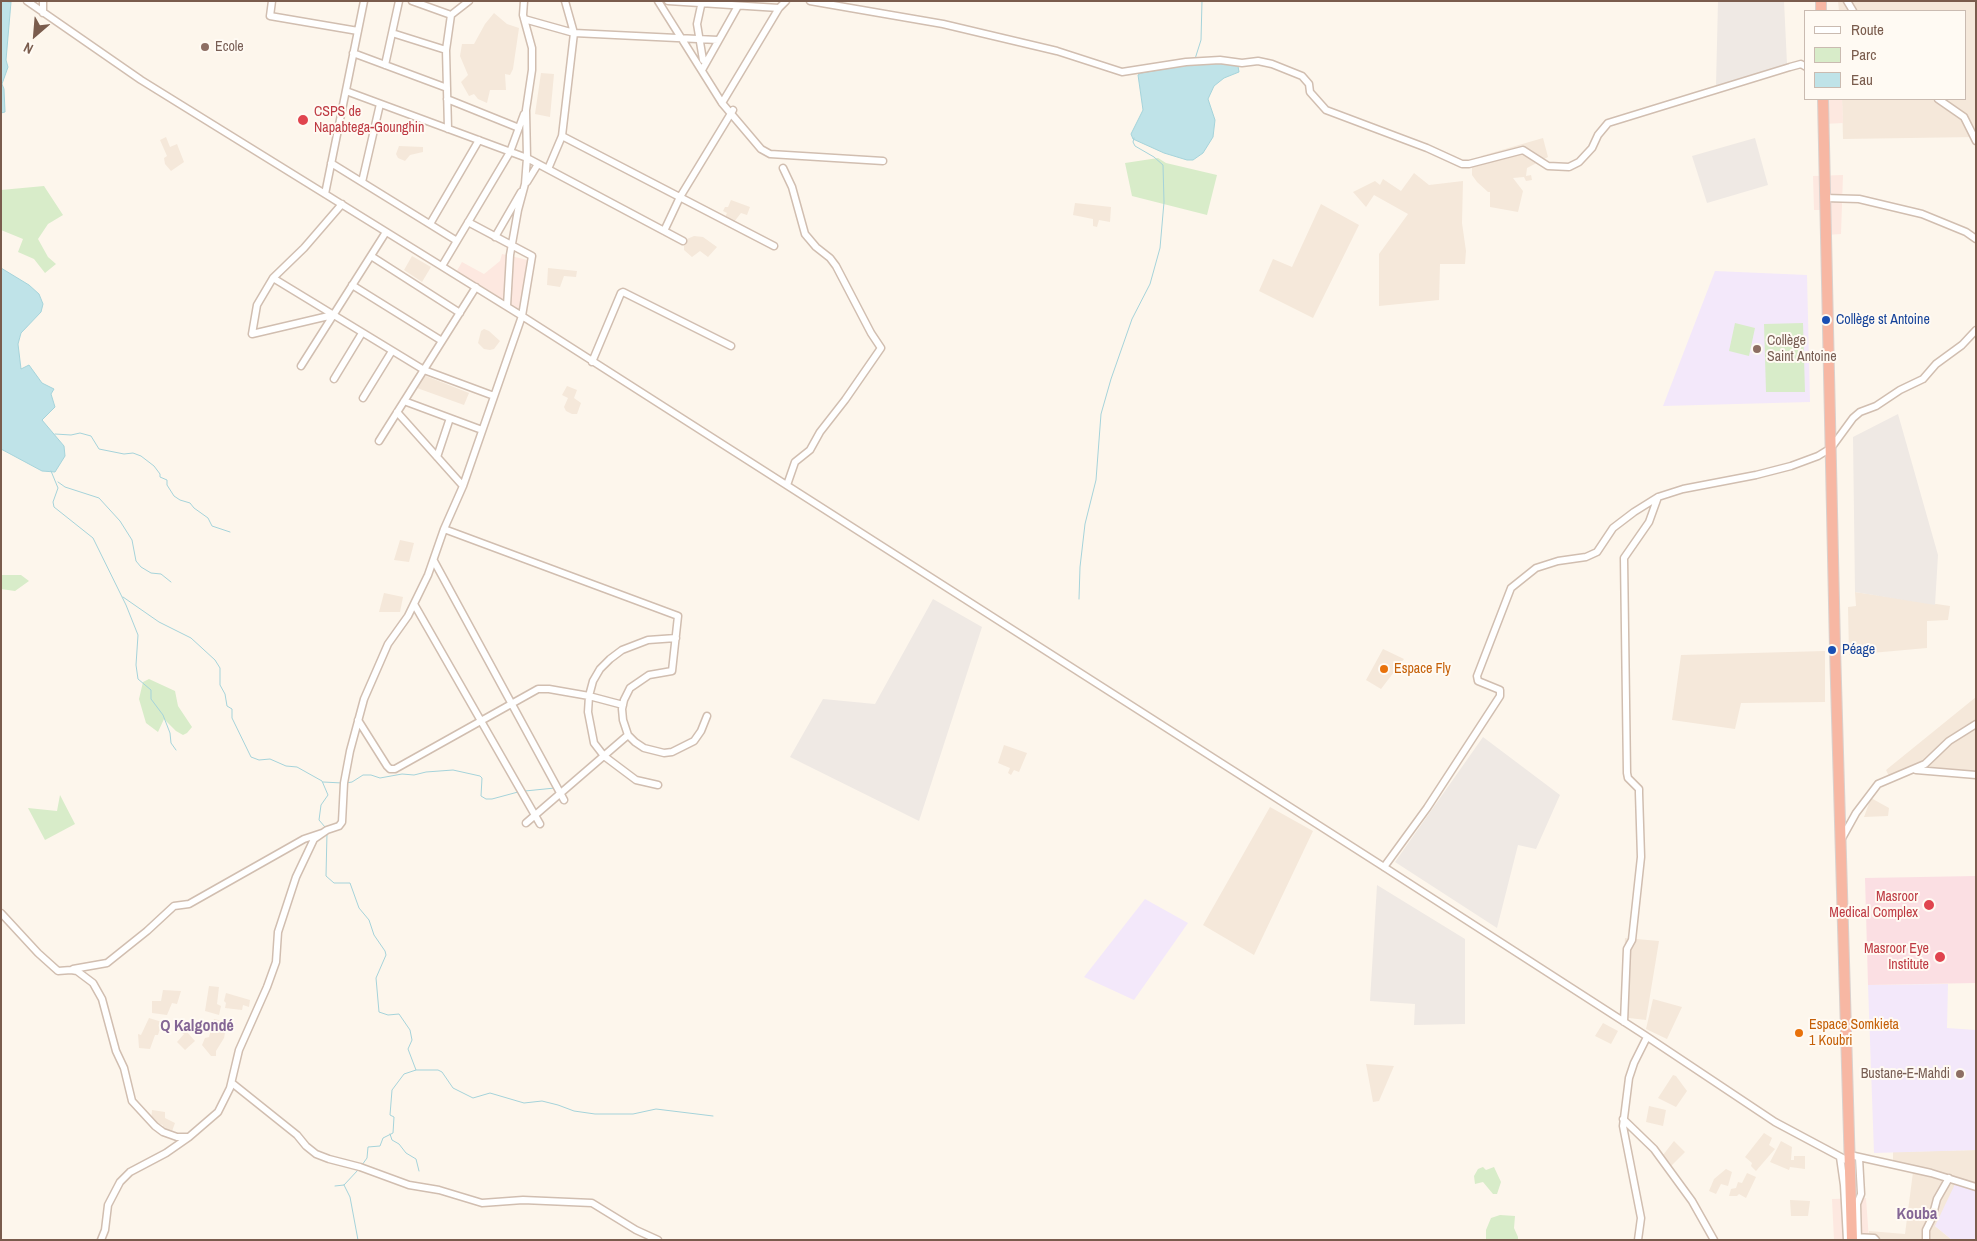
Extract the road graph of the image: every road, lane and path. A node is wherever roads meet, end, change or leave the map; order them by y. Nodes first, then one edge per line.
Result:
1 (27, 1) edge
2 (43, 1) edge
3 (272, 1) edge
4 (364, 1) edge
5 (399, 1) edge
6 (412, 1) edge
7 (469, 1) edge
8 (524, 1) edge
9 (565, 1) edge
10 (658, 1) edge
11 (668, 1) edge
12 (786, 1) edge
13 (810, 1) edge
14 (702, 2) edge
15 (738, 6) junction
16 (779, 8) junction
17 (43, 13) junction
18 (451, 15) junction
19 (524, 19) junction
20 (358, 31) junction
21 (392, 33) junction
22 (574, 33) junction
23 (683, 39) junction
24 (699, 40) junction
25 (718, 40) junction
26 (446, 50) junction
27 (353, 53) junction
28 (703, 60) dead end
29 (385, 65) junction
30 (1804, 66) edge
31 (702, 70) junction
32 (447, 88) junction
33 (346, 91) junction
34 (447, 99) junction
35 (1823, 100) edge
36 (1939, 100) edge
37 (722, 102) junction
38 (380, 104) junction
39 (526, 110) junction
40 (732, 112) junction
41 (519, 128) junction
42 (448, 129) junction
43 (562, 136) junction
44 (479, 140) junction
45 (1976, 141) edge
46 (510, 152) junction
47 (528, 158) junction
48 (883, 161) dead end
49 (331, 163) junction
50 (538, 164) junction
51 (783, 168) dead end
52 (548, 169) junction
53 (362, 182) junction
54 (525, 185) junction
55 (325, 194) junction
56 (680, 197) junction
57 (1825, 198) junction
58 (342, 204) junction
59 (468, 222) junction
60 (430, 224) junction
61 (664, 231) junction
62 (386, 232) junction
63 (496, 237) junction
64 (1976, 239) edge
65 (457, 241) junction
66 (683, 241) dead end
67 (512, 246) junction
68 (774, 246) dead end
69 (371, 256) junction
70 (442, 266) junction
71 (273, 278) junction
72 (352, 286) junction
73 (476, 287) junction
74 (507, 306) junction
75 (460, 313) junction
76 (333, 315) junction
77 (522, 316) junction
78 (1976, 330) edge
79 (362, 333) junction
80 (442, 341) junction
81 (731, 346) dead end
82 (392, 351) junction
83 (592, 362) junction
84 (301, 366) dead end
85 (424, 370) junction
86 (334, 380) dead end
87 (494, 396) junction
88 (363, 398) dead end
89 (404, 401) junction
90 (397, 412) junction
91 (450, 418) junction
92 (482, 430) junction
93 (379, 441) dead end
94 (1831, 448) junction
95 (437, 457) junction
96 (787, 485) junction
97 (463, 486) junction
98 (1658, 497) junction
99 (444, 529) junction
100 (434, 561) junction
101 (414, 604) junction
102 (676, 638) junction
103 (589, 696) junction
104 (512, 704) junction
105 (623, 705) junction
106 (707, 716) dead end
107 (358, 720) junction
108 (481, 721) junction
109 (1976, 724) edge
110 (628, 735) junction
111 (604, 756) junction
112 (1915, 770) junction
113 (1976, 775) edge
114 (658, 785) dead end
115 (560, 793) junction
116 (564, 800) dead end
117 (535, 815) junction
118 (526, 823) dead end
119 (540, 824) dead end
120 (323, 832) junction
121 (1841, 841) junction
122 (1384, 867) junction
123 (1, 913) edge
124 (71, 970) junction
125 (1624, 1022) junction
126 (1647, 1037) junction
127 (232, 1082) junction
128 (1624, 1119) junction
129 (189, 1137) junction
130 (1850, 1158) junction
131 (1949, 1178) junction
132 (1976, 1186) edge
133 (1853, 1239) edge
134 (101, 1240) edge
135 (658, 1240) edge
136 (1638, 1240) edge
137 (1714, 1240) edge
138 (1876, 1240) edge
139 (1926, 1240) edge

1 - 17 street
2 - 17 street
3 - 20 street
4 - 20 street
5 - 21 street
6 - 18 street
7 - 18 street
8 - 19 street
9 - 22 street
10 - 23 street
11 - 14 street
12 - 16 street
13 - 30 street
14 - 15 street
14 - 24 street
15 - 16 street
15 - 25 street
16 - 37 street
17 - 55 street
18 - 26 street
19 - 22 street
19 - 39 street
20 - 27 street
21 - 26 street
21 - 29 street
22 - 23 street
22 - 43 street
23 - 24 street
23 - 31 street
24 - 25 street
24 - 28 street
25 - 31 street
26 - 32 street
27 - 29 street
27 - 33 street
29 - 32 street
31 - 37 street
32 - 34 street
33 - 38 street
33 - 49 street
34 - 41 street
34 - 42 street
35 - 57 highway
36 - 45 street
37 - 40 street
38 - 42 street
38 - 53 street
39 - 41 street
39 - 47 street
40 - 48 street
40 - 56 street
41 - 46 street
42 - 44 street
43 - 52 street
43 - 56 street
44 - 46 street
44 - 60 street
46 - 47 street
46 - 59 street
47 - 50 street
47 - 54 street
49 - 53 street
49 - 55 street
50 - 52 street
50 - 54 street
51 - 96 street
52 - 61 street
53 - 60 street
54 - 63 street
54 - 67 street
55 - 58 street
56 - 61 street
56 - 68 street
57 - 64 street
57 - 94 highway
58 - 62 street
58 - 71 street
59 - 63 street
59 - 65 street
60 - 65 street
61 - 66 street
62 - 69 street
62 - 70 street
63 - 67 street
65 - 70 street
67 - 74 street
67 - 77 street
69 - 72 street
69 - 75 street
70 - 73 street
71 - 76 street
71 - 76 street
72 - 76 street
72 - 80 street
73 - 74 street
73 - 75 street
74 - 77 street
75 - 80 street
76 - 79 street
76 - 84 street
77 - 83 street
77 - 87 street
78 - 94 street
79 - 82 street
79 - 86 street
80 - 85 street
81 - 83 street
82 - 85 street
82 - 88 street
83 - 96 street
85 - 87 street
85 - 89 street
87 - 92 street
89 - 90 street
89 - 91 street
90 - 93 street
90 - 95 street
91 - 92 street
91 - 95 street
92 - 97 street
94 - 98 street
94 - 121 highway
95 - 97 street
96 - 122 street
97 - 99 street
98 - 122 street
98 - 125 street
99 - 100 street
99 - 102 street
100 - 101 street
100 - 104 street
101 - 107 street
101 - 108 street
102 - 103 street
102 - 105 street
103 - 104 street
103 - 105 street
103 - 111 street
104 - 108 street
104 - 115 street
105 - 110 street
106 - 110 street
107 - 108 street
107 - 120 street
108 - 117 street
109 - 112 street
110 - 111 street
111 - 114 street
111 - 115 street
112 - 113 street
112 - 121 street
115 - 116 street
115 - 117 street
117 - 118 street
117 - 119 street
120 - 124 street
120 - 127 street
121 - 130 highway
122 - 125 street
123 - 124 street
124 - 129 street
125 - 126 street
126 - 128 street
126 - 130 street
127 - 129 street
127 - 135 street
128 - 136 street
128 - 137 street
129 - 134 street
130 - 131 street
130 - 133 highway
131 - 132 street
131 - 139 street
133 - 138 street

